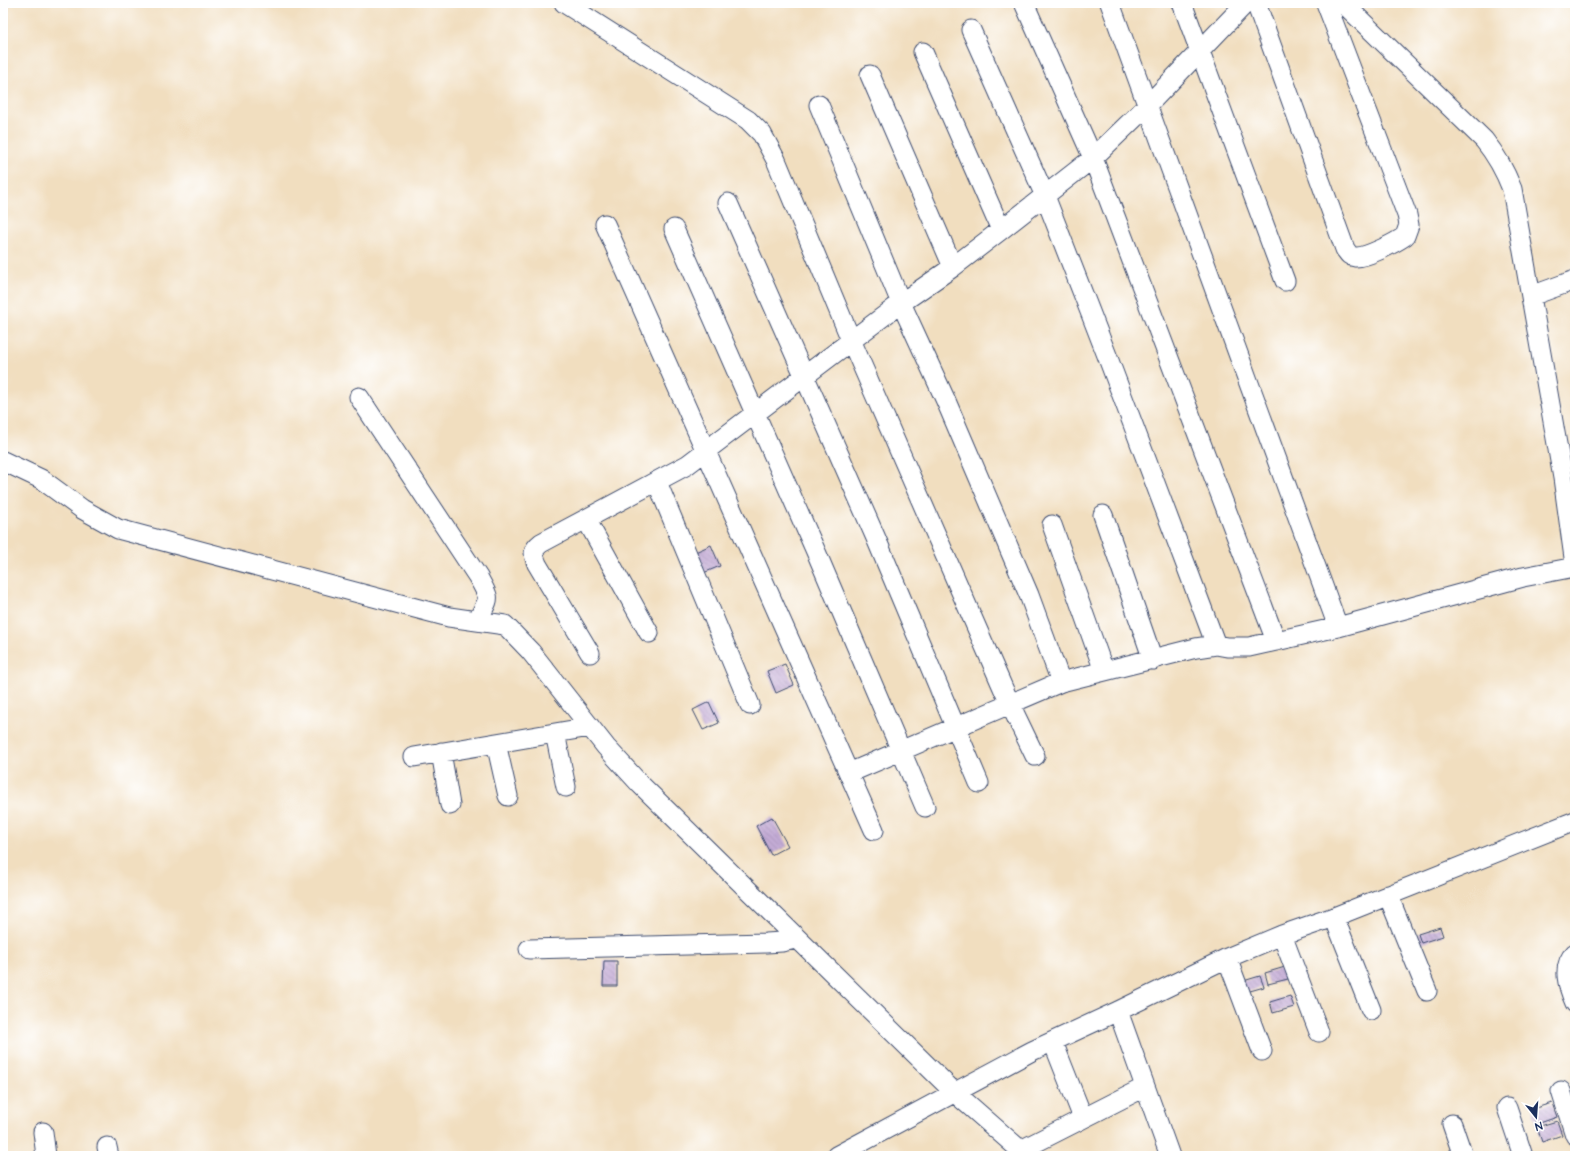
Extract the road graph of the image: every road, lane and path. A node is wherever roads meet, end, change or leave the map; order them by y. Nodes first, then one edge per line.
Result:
1 (564, 3) edge
2 (1024, 3) edge
3 (1110, 3) edge
4 (1182, 3) edge
5 (1246, 3) edge
6 (1256, 3) edge
7 (1326, 3) edge
8 (1343, 3) edge
9 (971, 30) dead end
10 (1200, 51) junction
11 (923, 52) dead end
12 (870, 76) dead end
13 (819, 105) dead end
14 (1148, 105) junction
15 (1093, 158) junction
16 (1045, 196) junction
17 (728, 203) dead end
18 (605, 224) dead end
19 (674, 229) dead end
20 (1001, 230) junction
21 (953, 267) junction
22 (1575, 280) edge
23 (1285, 281) dead end
24 (1531, 296) junction
25 (901, 303) junction
26 (851, 340) junction
27 (803, 376) junction
28 (359, 397) dead end
29 (755, 414) junction
30 (706, 452) junction
31 (3, 461) edge
32 (1569, 476) edge
33 (657, 482) junction
34 (1103, 515) dead end
35 (586, 519) junction
36 (1052, 525) dead end
37 (1575, 566) edge
38 (478, 620) junction
39 (1338, 627) junction
40 (649, 633) dead end
41 (1276, 641) junction
42 (1216, 645) junction
43 (590, 653) dead end
44 (1153, 660) junction
45 (1104, 671) junction
46 (1061, 682) junction
47 (1010, 704) junction
48 (750, 705) dead end
49 (590, 726) junction
50 (955, 727) junction
51 (555, 733) junction
52 (496, 743) junction
53 (901, 750) junction
54 (440, 752) junction
55 (1035, 756) dead end
56 (414, 757) dead end
57 (849, 773) junction
58 (979, 783) dead end
59 (566, 787) dead end
60 (508, 796) dead end
61 (450, 804) dead end
62 (925, 807) dead end
63 (1575, 821) edge
64 (874, 830) dead end
65 (1388, 895) junction
66 (1334, 917) junction
67 (1282, 935) junction
68 (796, 939) junction
69 (529, 949) dead end
70 (1575, 953) edge
71 (1227, 958) junction
72 (1427, 991) dead end
73 (1575, 1003) edge
74 (1372, 1010) dead end
75 (1118, 1011) junction
76 (1319, 1032) dead end
77 (1053, 1042) junction
78 (1262, 1051) dead end
79 (1145, 1086) junction
80 (1561, 1091) dead end
81 (954, 1092) junction
82 (1507, 1108) dead end
83 (1083, 1118) junction
84 (1452, 1124) dead end
85 (43, 1132) dead end
86 (1575, 1135) edge
87 (1024, 1153) edge
88 (46, 1156) edge
89 (836, 1156) edge
90 (1170, 1156) edge
91 (1462, 1156) edge
92 (1523, 1156) edge

1 - 26 street
2 - 15 street
3 - 14 street
4 - 10 street
5 - 10 street
6 - 7 street
8 - 24 street
9 - 16 street
10 - 14 street
10 - 23 street
11 - 20 street
12 - 21 street
13 - 25 street
14 - 15 street
14 - 39 street
15 - 16 street
15 - 41 street
16 - 20 street
16 - 42 street
17 - 27 street
18 - 30 street
19 - 29 street
20 - 21 street
21 - 25 street
22 - 24 street
24 - 32 street
25 - 26 street
25 - 46 street
26 - 27 street
26 - 47 street
27 - 29 street
27 - 50 street
28 - 38 street
29 - 30 street
29 - 53 street
30 - 33 street
30 - 57 street
31 - 38 street
32 - 37 street
33 - 35 street
33 - 48 street
34 - 44 street
35 - 40 street
35 - 43 street
36 - 45 street
37 - 39 street
38 - 49 street
39 - 41 street
41 - 42 street
42 - 44 street
44 - 45 street
45 - 46 street
46 - 47 street
47 - 50 street
47 - 55 street
49 - 51 street
49 - 68 street
50 - 53 street
50 - 58 street
51 - 52 street
51 - 59 street
52 - 54 street
52 - 60 street
53 - 57 street
53 - 62 street
54 - 56 street
54 - 61 street
57 - 64 street
63 - 65 street
65 - 66 street
65 - 72 street
66 - 67 street
66 - 74 street
67 - 71 street
67 - 76 street
68 - 69 street
68 - 81 street
70 - 73 street
71 - 75 street
71 - 78 street
75 - 77 street
75 - 79 street
77 - 81 street
77 - 83 street
79 - 83 street
79 - 90 street
80 - 86 street
81 - 87 street
81 - 89 street
82 - 92 street
83 - 87 street
84 - 91 street
85 - 88 street

